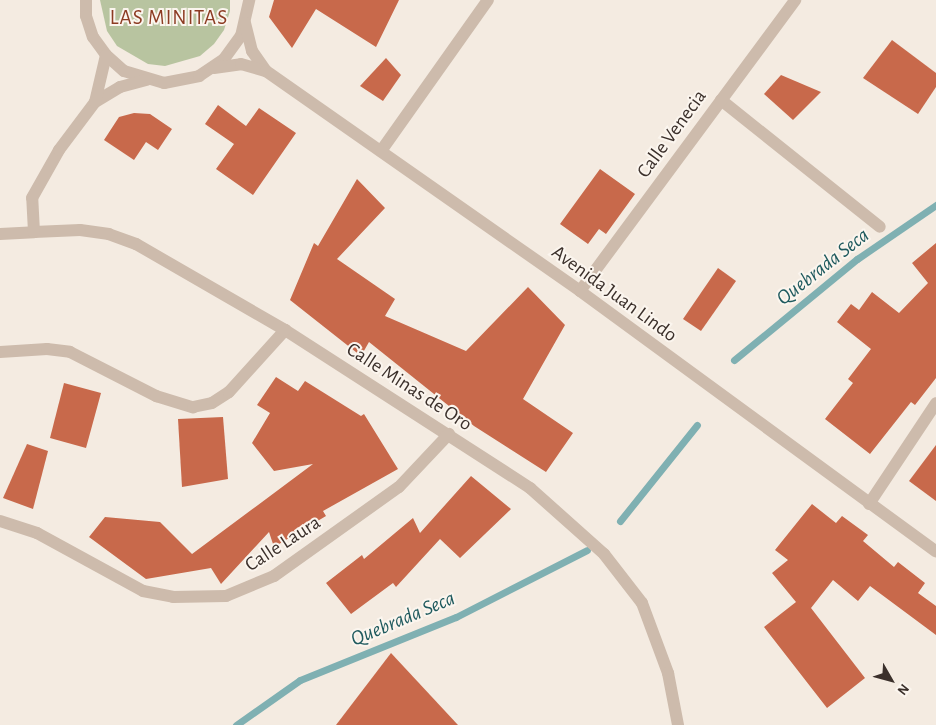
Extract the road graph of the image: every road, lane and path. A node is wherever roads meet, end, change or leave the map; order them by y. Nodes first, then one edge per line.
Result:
1 (86, 0) edge
2 (249, 0) edge
3 (488, 0) edge
4 (795, 0) edge
5 (246, 23) junction
6 (106, 55) junction
7 (214, 68) junction
8 (266, 71) junction
9 (147, 80) junction
10 (721, 100) junction
11 (95, 102) junction
12 (381, 151) junction
13 (880, 227) dead end
14 (34, 232) junction
15 (0, 234) edge
16 (580, 291) junction
17 (284, 330) junction
18 (0, 352) edge
19 (936, 403) edge
20 (449, 434) junction
21 (869, 504) junction
22 (0, 521) edge
23 (936, 552) edge
24 (678, 725) edge

1 - 6 street
2 - 5 street
3 - 12 street
4 - 10 street, Calle Venecia
5 - 7 street
5 - 8 street, Avenida Juan Lindo
6 - 9 street
6 - 11 street
7 - 8 street, Avenida Juan Lindo
7 - 9 street
8 - 12 street, Avenida Juan Lindo
9 - 11 street
10 - 13 street
10 - 16 street, Calle Venecia
11 - 14 street
12 - 16 street, Avenida Juan Lindo
14 - 15 street, Calle Minas de Oro
14 - 17 street, Calle Minas de Oro
16 - 21 street, Avenida Juan Lindo
17 - 18 street
17 - 20 street, Calle Minas de Oro
19 - 21 street
20 - 22 street, Calle Laura
20 - 24 street, Calle Minas de Oro
21 - 23 street, Avenida Juan Lindo

